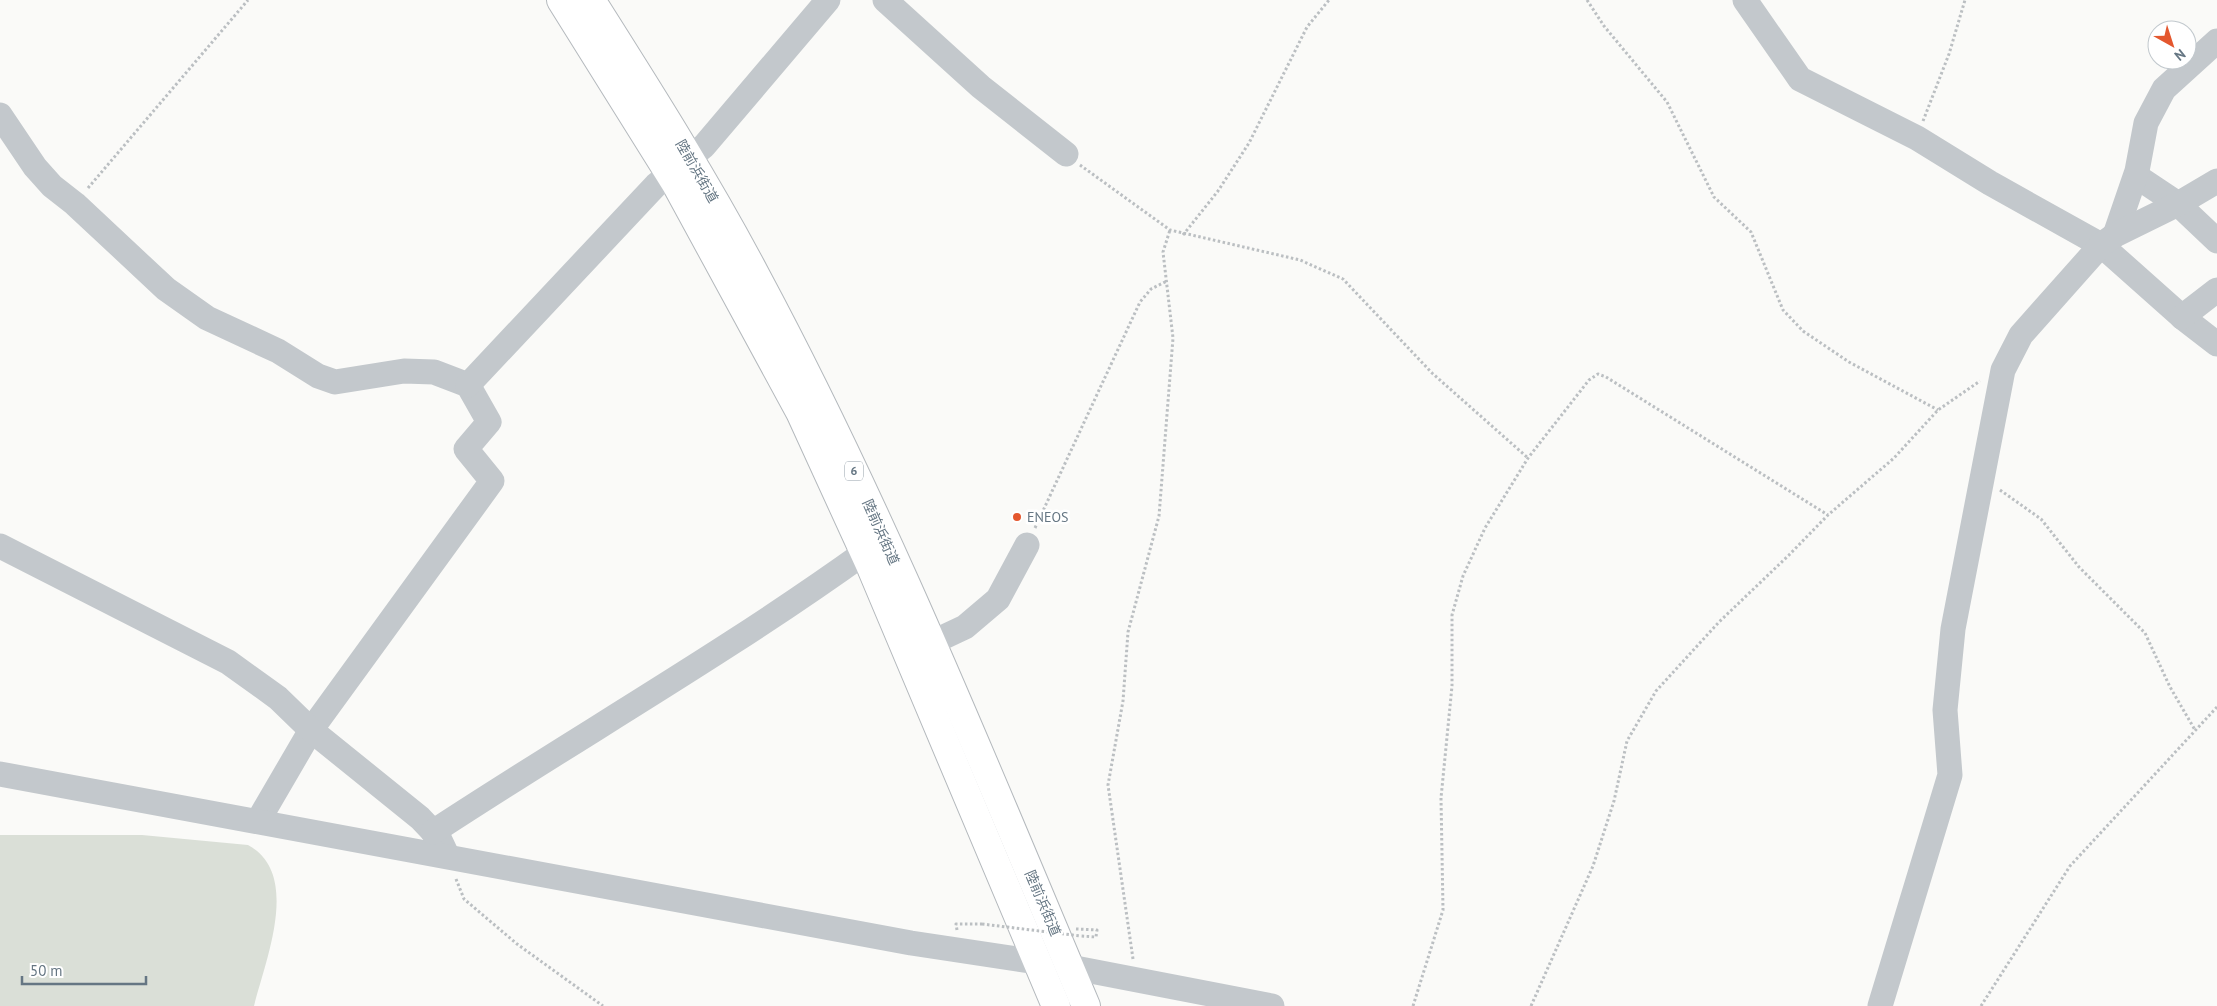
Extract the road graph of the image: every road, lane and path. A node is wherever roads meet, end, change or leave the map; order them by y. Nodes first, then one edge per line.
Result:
1 (248, 0) edge
2 (561, 0) edge
3 (590, 0) edge
4 (828, 0) edge
5 (885, 0) edge
6 (1329, 0) edge
7 (1587, 0) edge
8 (1745, 0) edge
9 (1965, 0) edge
10 (2217, 41) edge
11 (0, 114) edge
12 (1917, 138) junction
13 (1066, 154) joint
14 (680, 165) junction
15 (2136, 176) junction
16 (2217, 181) edge
17 (75, 204) junction
18 (2178, 204) junction
19 (1170, 230) junction
20 (1183, 235) junction
21 (2108, 240) junction
22 (2217, 241) edge
23 (1167, 281) junction
24 (2217, 290) edge
25 (2182, 316) junction
26 (2217, 344) edge
27 (2003, 370) junction
28 (468, 385) junction
29 (1938, 410) junction
30 (1528, 458) junction
31 (1984, 478) junction
32 (1828, 515) junction
33 (1027, 545) joint
34 (0, 546) edge
35 (864, 553) junction
36 (920, 649) junction
37 (2217, 707) edge
38 (311, 730) junction
39 (2195, 730) junction
40 (0, 774) edge
41 (258, 821) junction
42 (433, 832) junction
43 (447, 855) junction
44 (1073, 929) dead end
45 (966, 931) dead end
46 (1038, 963) junction
47 (1070, 967) junction
48 (1136, 980) junction
49 (603, 1006) edge
50 (1056, 1006) edge
51 (1086, 1006) edge
52 (1272, 1006) edge
53 (1413, 1006) edge
54 (1530, 1006) edge
55 (1880, 1006) edge
56 (1981, 1006) edge

1 - 17 path
2 - 14 highway, 陸前浜街道 / 6
3 - 14 highway, 陸前浜街道 / 6
4 - 14 street
5 - 13 street
6 - 20 path
7 - 29 path
8 - 12 street
9 - 12 path
10 - 15 street
11 - 17 street
12 - 21 street
13 - 19 path
14 - 28 street
14 - 35 highway, 陸前浜街道 / 6
14 - 36 highway, 陸前浜街道 / 6
15 - 18 street
15 - 21 street
16 - 18 street
17 - 28 street
18 - 21 street
18 - 22 street
19 - 20 path
19 - 23 path
20 - 30 path
21 - 25 street
21 - 27 street
23 - 33 path
23 - 48 path
24 - 25 street
25 - 26 street
27 - 29 path
27 - 31 street
28 - 38 street
29 - 32 path
30 - 32 path
30 - 53 path
31 - 39 path
31 - 55 street
32 - 54 path
33 - 36 street
34 - 38 street
35 - 36 highway, 陸前浜街道 / 6
35 - 42 street
36 - 46 highway, 陸前浜街道 / 6
36 - 47 highway, 陸前浜街道 / 6
37 - 39 path
38 - 41 street
38 - 42 street
39 - 56 path
40 - 41 street
41 - 43 street
42 - 43 street
43 - 46 street
43 - 49 path
44 - 45 path, bridge
46 - 47 street
46 - 50 highway, 陸前浜街道 / 6
47 - 48 street
47 - 51 highway, 陸前浜街道 / 6
48 - 52 street

